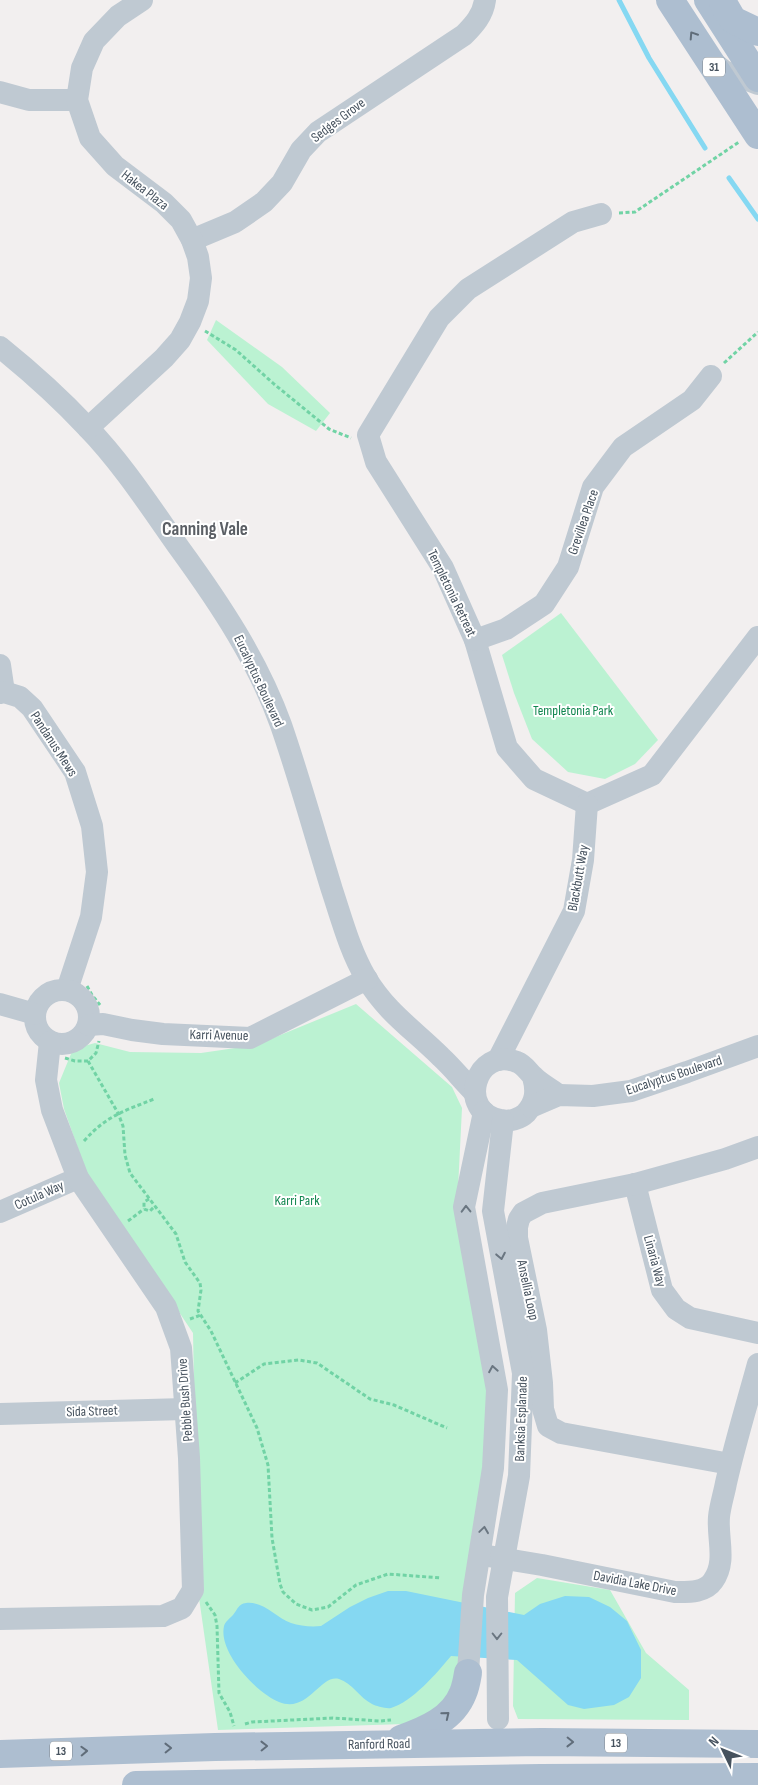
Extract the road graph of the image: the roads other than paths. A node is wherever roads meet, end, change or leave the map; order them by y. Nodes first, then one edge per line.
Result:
1 (142, 0) edge
2 (485, 0) edge
3 (670, 0) edge
4 (708, 0) edge
5 (721, 0) edge
6 (758, 32) edge
7 (709, 60) junction
8 (758, 78) edge
9 (758, 84) edge
10 (0, 92) edge
11 (76, 100) junction
12 (752, 136) edge
13 (600, 214) road end
14 (192, 240) junction
15 (0, 347) edge
16 (711, 376) road end
17 (88, 428) junction
18 (758, 637) edge
19 (475, 640) junction
20 (0, 665) edge
21 (2, 693) edge
22 (587, 804) junction
23 (367, 979) junction
24 (67, 990) junction
25 (0, 1004) edge
26 (35, 1014) junction
27 (89, 1025) junction
28 (50, 1042) junction
29 (758, 1046) edge
30 (441, 1057) junction
31 (510, 1066) junction
32 (559, 1095) junction
33 (531, 1107) junction
34 (487, 1109) junction
35 (758, 1147) edge
36 (78, 1178) junction
37 (635, 1184) junction
38 (0, 1212) edge
39 (758, 1333) edge
40 (758, 1364) edge
41 (185, 1409) junction
42 (0, 1414) edge
43 (730, 1464) junction
44 (480, 1555) junction
45 (503, 1558) junction
46 (0, 1619) edge
47 (468, 1673) joint
48 (494, 1728) junction
49 (388, 1744) junction
50 (758, 1744) edge
51 (0, 1754) edge
52 (758, 1777) edge
53 (441, 1780) junction
54 (136, 1785) edge

1 - 11 street
2 - 14 street, Sedges Grove
7 -> 3 main road, 31
4 - 8 main road, 31
5 - 6 main road
7 - 9 street
7 - 12 main road, 31
10 - 11 street
11 - 14 street, Hakea Plaza
13 - 19 street, Templetonia Retreat
14 - 17 street, Hakea Plaza
15 - 17 street, Eucalyptus Boulevard
16 - 19 street, Grevillea Place
17 - 23 street, Eucalyptus Boulevard
18 - 22 street
19 - 22 street, Templetonia Retreat
20 - 21 street
21 - 24 street, Pandanus Mews
22 - 31 street, Blackbutt Way
23 - 27 street, Karri Avenue
23 - 30 street, Eucalyptus Boulevard
24 - 26 street
24 - 27 street
25 - 26 street
26 - 28 street
27 - 28 street
28 - 36 street, Pebble Bush Drive
29 - 32 street, Eucalyptus Boulevard
30 - 31 street
30 - 34 street, Eucalyptus Boulevard
31 - 32 street
31 - 33 street
31 - 34 street
32 - 33 street, Eucalyptus Boulevard
33 - 34 street, Eucalyptus Boulevard
44 -> 34 street, Banksia Esplanade
34 -> 45 street, Banksia Esplanade
35 - 37 street, Ansellia Loop
36 - 38 street, Cotula Way
36 - 41 street, Pebble Bush Drive
37 - 39 street, Linaria Way
37 - 43 street, Ansellia Loop
40 - 43 street, Davidia Lake Drive
41 - 42 street, Sida Street
41 - 46 street, Pebble Bush Drive
43 - 45 street, Davidia Lake Drive
44 - 45 street, Davidia Lake Drive
44 - 47 street, Banksia Esplanade
45 -> 48 street, Banksia Esplanade
49 -> 47 main road
48 - 49 main road, Ranford Road / 13
48 -> 50 main road, 13
48 - 53 main road
51 -> 49 main road, Ranford Road / 13
52 - 53 main road
53 - 54 main road

